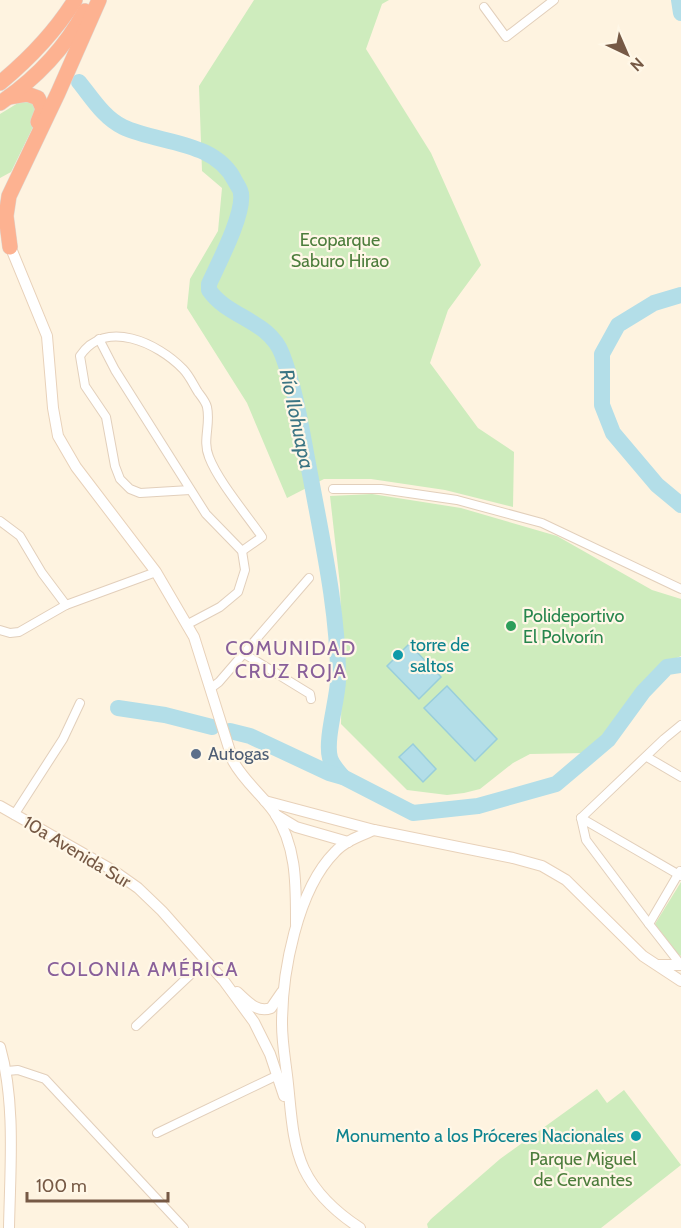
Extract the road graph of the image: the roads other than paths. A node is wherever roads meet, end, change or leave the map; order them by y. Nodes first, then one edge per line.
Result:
1 (75, 0) edge
2 (91, 0) edge
3 (99, 0) edge
4 (554, 0) edge
5 (484, 7) dead end
6 (0, 83) edge
7 (4, 100) edge
8 (0, 184) edge
9 (0, 223) edge
10 (0, 231) edge
11 (10, 247) junction
12 (99, 339) junction
13 (333, 489) dead end
14 (190, 490) junction
15 (0, 521) edge
16 (242, 551) junction
17 (156, 572) junction
18 (309, 578) dead end
19 (681, 589) edge
20 (66, 605) junction
21 (188, 624) junction
22 (0, 630) edge
23 (243, 653) junction
24 (211, 688) junction
25 (312, 699) dead end
26 (80, 704) dead end
27 (681, 725) edge
28 (647, 757) junction
29 (681, 777) edge
30 (265, 801) junction
31 (0, 806) edge
32 (14, 814) junction
33 (276, 815) junction
34 (581, 818) junction
35 (352, 824) junction
36 (374, 830) junction
37 (348, 842) junction
38 (680, 873) edge
39 (296, 924) junction
40 (649, 924) junction
41 (206, 960) junction
42 (658, 965) junction
43 (681, 965) edge
44 (224, 981) junction
45 (681, 981) edge
46 (284, 986) junction
47 (136, 1026) dead end
48 (0, 1047) edge
49 (7, 1071) junction
50 (278, 1075) junction
51 (291, 1117) junction
52 (157, 1133) dead end
53 (9, 1228) edge
54 (184, 1228) edge
55 (360, 1228) edge

1 - 6 highway
2 - 7 highway
3 - 11 highway
4 - 5 street
7 - 8 highway
9 - 11 main road
10 - 11 highway
11 - 17 main road
12 - 14 street
12 - 14 street
12 - 16 street
13 - 19 street
14 - 16 street
15 - 20 street
16 - 21 street
17 - 20 street
17 - 21 main road
18 - 23 street
20 - 22 street
21 - 24 main road
23 - 24 street
23 - 25 street
24 - 30 main road
26 - 32 street
27 - 28 street
28 - 29 street
28 - 34 street
30 - 33 main road
30 - 35 main road
31 - 32 main road, 10a Avenida Sur
32 - 41 main road, 10a Avenida Sur
33 - 37 main road
33 - 39 main road
34 - 38 street
34 - 40 street
35 - 36 main road
35 - 37 main road
36 - 37 main road
36 - 42 main road
37 - 39 main road
38 - 40 street
39 - 46 main road
40 - 43 street
41 - 44 main road, 10a Avenida Sur
41 - 47 street
42 - 43 main road
42 - 45 main road
44 - 46 main road, 10a Avenida Sur
44 - 50 main road, 10a Avenida Sur
46 - 51 main road, 10a Avenida Sur
48 - 49 main road
49 - 53 main road
49 - 54 street
50 - 51 main road, 10a Avenida Sur
50 - 52 street
51 - 55 main road, 10a Avenida Sur

